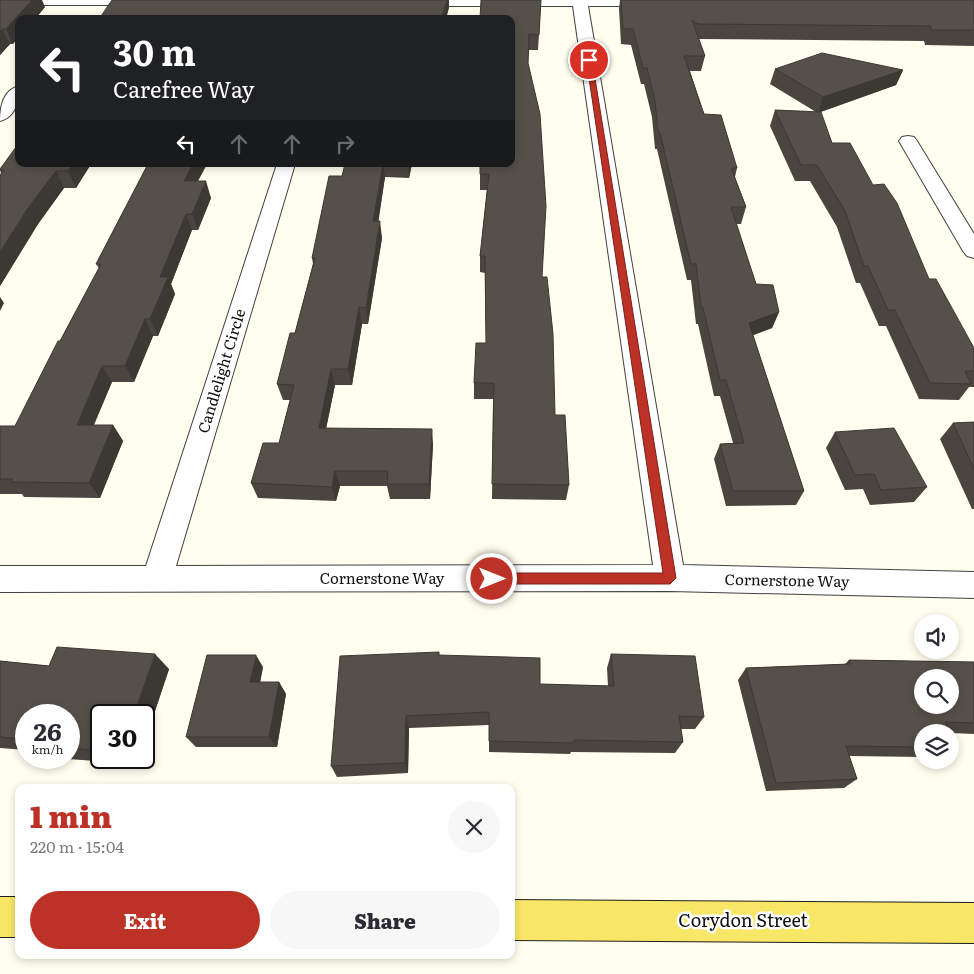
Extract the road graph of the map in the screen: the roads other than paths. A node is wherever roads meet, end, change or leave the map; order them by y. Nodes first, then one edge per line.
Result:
1 (0, 1) edge
2 (88, 1) edge
3 (166, 1) edge
4 (393, 2) edge
5 (580, 2) junction
6 (668, 2) edge
7 (78, 13) dead end
8 (15, 96) edge
9 (0, 116) edge
10 (908, 142) dead end
11 (285, 167) edge
12 (974, 251) edge
13 (0, 578) edge
14 (670, 578) junction
15 (157, 579) junction
16 (974, 585) edge
17 (0, 917) edge
18 (15, 917) edge
19 (515, 920) edge
20 (974, 923) edge

1 - 2 street
2 - 3 street
2 - 7 street
4 - 5 street
5 - 6 street
5 - 14 street
8 - 9 street
10 - 12 street
11 - 15 street, Candlelight Circle
13 - 15 street, Cornerstone Way
14 - 15 street, Cornerstone Way
14 - 16 street, Cornerstone Way
17 - 18 main road
19 - 20 main road, Corydon Street

